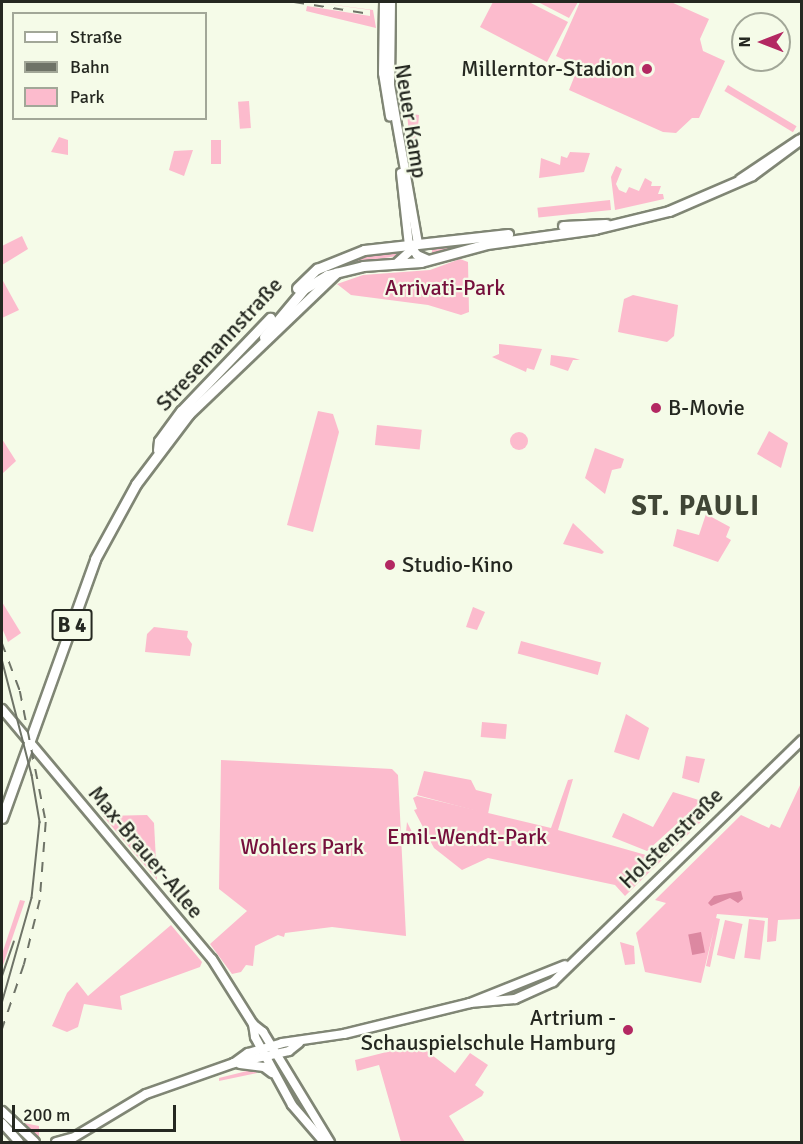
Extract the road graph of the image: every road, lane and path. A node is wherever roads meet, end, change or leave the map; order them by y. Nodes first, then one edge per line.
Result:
1 (387, 2) edge
2 (800, 139) edge
3 (606, 224) junction
4 (414, 247) junction
5 (429, 261) junction
6 (398, 262) junction
7 (158, 450) junction
8 (2, 709) edge
9 (801, 740) edge
10 (30, 745) junction
11 (2, 818) edge
12 (253, 1024) junction
13 (299, 1043) junction
14 (272, 1046) junction
15 (261, 1049) junction
16 (277, 1054) junction
17 (266, 1058) junction
18 (234, 1063) junction
19 (275, 1075) junction
20 (282, 1086) junction
21 (304, 1105) junction
22 (2, 1111) edge
23 (2, 1123) edge
24 (69, 1140) edge
25 (20, 1141) edge
26 (35, 1143) edge
27 (56, 1143) edge
28 (324, 1143) edge
29 (330, 1143) edge

1 - 4 main road, Neuer Kamp
2 - 3 main road, B 4
3 - 4 main road, B 4
3 - 5 main road, B 4
4 - 5 main road
4 - 6 main road
4 - 7 main road, Stresemannstraße / B 4
5 - 6 main road, B 4
6 - 7 main road, Stresemannstraße / B 4
7 - 10 main road, Stresemannstraße / B 4
8 - 10 main road, Max-Brauer-Allee
9 - 13 main road, Holstenstraße
10 - 11 main road, Stresemannstraße / B 4
10 - 12 main road, Max-Brauer-Allee
12 - 14 main road, Max-Brauer-Allee
12 - 15 main road, Max-Brauer-Allee
13 - 14 main road, Holstenstraße
13 - 16 main road, Holstenstraße
14 - 15 main road, Holstenstraße
14 - 16 main road, Max-Brauer-Allee
15 - 17 main road, Max-Brauer-Allee
15 - 18 main road, Holstenstraße
16 - 17 main road, Holstenstraße
16 - 21 main road, Max-Brauer-Allee
17 - 18 main road, Holstenstraße
17 - 19 main road, Max-Brauer-Allee
18 - 19 main road
18 - 24 main road, Holstenstraße
19 - 20 main road, Max-Brauer-Allee
20 - 21 main road
20 - 28 main road, Max-Brauer-Allee
21 - 29 main road, Max-Brauer-Allee
22 - 26 main road
23 - 25 main road
24 - 27 main road, Holstenstraße

